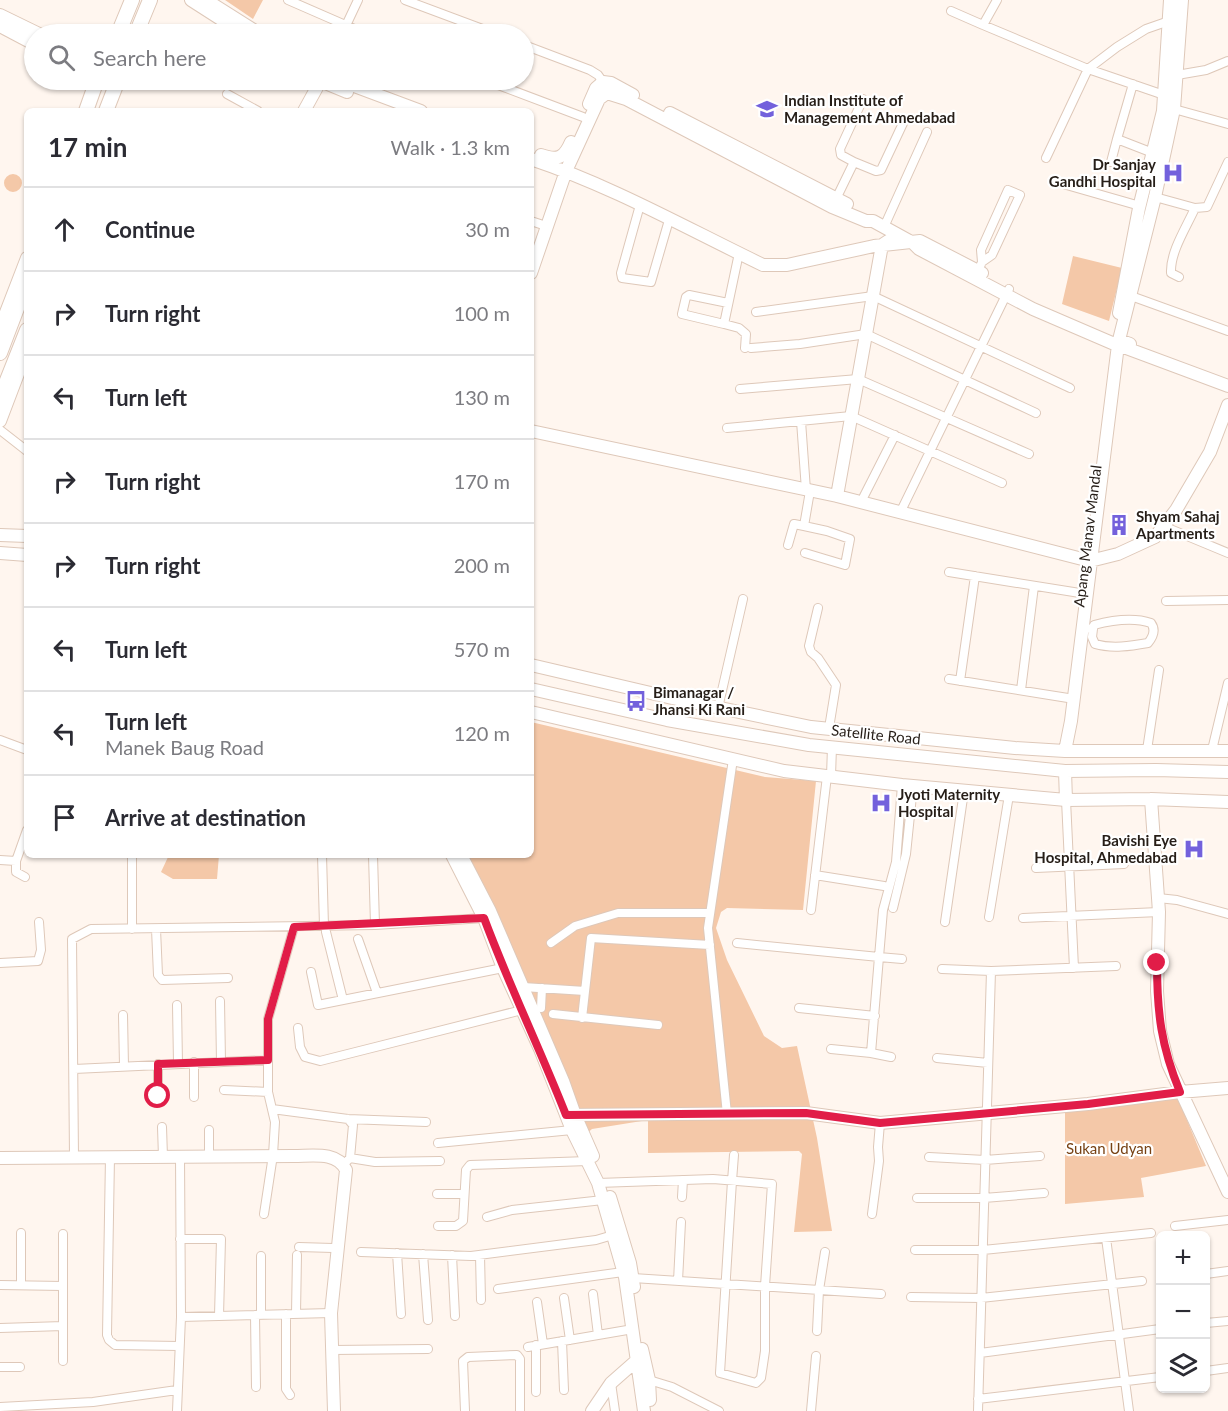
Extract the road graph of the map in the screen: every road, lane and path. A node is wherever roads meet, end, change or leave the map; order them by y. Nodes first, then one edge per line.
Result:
1 (132, 0) edge
2 (150, 0) edge
3 (191, 0) edge
4 (207, 0) edge
5 (288, 0) edge
6 (358, 0) edge
7 (405, 0) edge
8 (997, 0) edge
9 (1170, 0) edge
10 (1182, 0) edge
11 (951, 11) dead end
12 (0, 15) edge
13 (1169, 21) junction
14 (121, 24) edge
15 (140, 24) edge
16 (228, 24) edge
17 (245, 24) edge
18 (331, 24) edge
19 (346, 24) edge
20 (469, 24) edge
21 (983, 25) junction
22 (0, 26) edge
23 (24, 27) edge
24 (24, 39) edge
25 (534, 49) edge
26 (1228, 61) edge
27 (1088, 69) junction
28 (1178, 75) junction
29 (1133, 84) junction
30 (605, 88) junction
31 (93, 90) edge
32 (111, 90) edge
33 (315, 90) edge
34 (345, 90) edge
35 (364, 90) edge
36 (511, 90) edge
37 (227, 94) dead end
38 (863, 99) dead end
39 (1171, 102) junction
40 (87, 108) edge
41 (107, 108) edge
42 (253, 108) edge
43 (305, 108) edge
44 (390, 108) edge
45 (412, 108) edge
46 (583, 117) junction
47 (905, 119) dead end
48 (1228, 124) edge
49 (927, 132) dead end
50 (1117, 139) junction
51 (534, 152) edge
52 (1153, 153) junction
53 (559, 158) junction
54 (1046, 158) dead end
55 (534, 160) edge
56 (854, 162) junction
57 (1111, 162) dead end
58 (1228, 162) edge
59 (566, 171) junction
60 (1063, 184) dead end
61 (1155, 197) junction
62 (834, 203) junction
63 (640, 205) junction
64 (1144, 208) junction
65 (1195, 208) junction
66 (669, 220) junction
67 (534, 222) edge
68 (878, 224) junction
69 (546, 226) junction
70 (897, 234) junction
71 (913, 243) junction
72 (878, 246) junction
73 (739, 253) junction
74 (534, 264) edge
75 (24, 265) edge
76 (980, 266) junction
77 (1179, 277) dead end
78 (24, 290) edge
79 (1007, 292) junction
80 (873, 296) junction
81 (1131, 296) junction
82 (728, 303) junction
83 (3, 311) edge
84 (756, 312) dead end
85 (724, 324) junction
86 (0, 328) edge
87 (1228, 332) edge
88 (866, 334) junction
89 (24, 338) edge
90 (1115, 341) junction
91 (981, 345) junction
92 (0, 353) edge
93 (24, 361) edge
94 (858, 379) junction
95 (1228, 379) edge
96 (964, 381) junction
97 (1228, 386) edge
98 (1070, 388) dead end
99 (740, 389) dead end
100 (0, 398) edge
101 (1228, 405) edge
102 (1036, 413) dead end
103 (851, 416) junction
104 (946, 417) junction
105 (0, 421) edge
106 (801, 421) junction
107 (727, 428) dead end
108 (0, 430) edge
109 (534, 432) edge
110 (895, 435) junction
111 (24, 449) edge
112 (931, 450) junction
113 (1029, 454) dead end
114 (1002, 483) dead end
115 (808, 491) junction
116 (837, 496) junction
117 (864, 496) dead end
118 (900, 513) junction
119 (804, 526) junction
120 (1163, 526) junction
121 (0, 534) edge
122 (24, 536) edge
123 (788, 545) dead end
124 (805, 553) dead end
125 (1228, 553) edge
126 (0, 554) edge
127 (24, 555) edge
128 (1086, 560) junction
129 (949, 572) dead end
130 (975, 576) junction
131 (1034, 586) junction
132 (1083, 593) junction
133 (743, 599) dead end
134 (1228, 600) edge
135 (1166, 601) dead end
136 (818, 608) dead end
137 (1088, 628) junction
138 (534, 666) edge
139 (1159, 670) dead end
140 (949, 679) dead end
141 (960, 681) junction
142 (1228, 683) edge
143 (534, 690) edge
144 (1021, 690) junction
145 (1068, 698) junction
146 (718, 708) junction
147 (534, 713) edge
148 (1069, 726) junction
149 (829, 729) junction
150 (0, 740) edge
151 (832, 747) junction
152 (24, 749) edge
153 (1147, 750) junction
154 (1212, 750) junction
155 (1065, 751) junction
156 (1228, 751) edge
157 (733, 759) junction
158 (1065, 771) junction
159 (1228, 772) edge
160 (829, 776) junction
161 (908, 785) junction
162 (964, 791) junction
163 (1009, 795) junction
164 (1151, 799) junction
165 (1066, 800) junction
166 (1228, 802) edge
167 (24, 838) edge
168 (132, 858) edge
169 (322, 858) edge
170 (374, 858) edge
171 (454, 858) edge
172 (463, 858) edge
173 (0, 860) edge
174 (16, 861) junction
175 (1124, 864) dead end
176 (1069, 866) junction
177 (1036, 868) dead end
178 (815, 875) junction
179 (25, 877) dead end
180 (884, 886) dead end
181 (1158, 898) junction
182 (893, 908) dead end
183 (811, 910) dead end
184 (1159, 912) junction
185 (710, 913) junction
186 (1228, 914) edge
187 (1071, 915) junction
188 (989, 917) dead end
189 (484, 918) junction
190 (1023, 918) dead end
191 (39, 921) dead end
192 (945, 922) dead end
193 (375, 925) junction
194 (294, 927) junction
195 (156, 928) junction
196 (132, 929) junction
197 (325, 929) junction
198 (358, 939) dead end
199 (551, 943) dead end
200 (737, 943) dead end
201 (710, 945) junction
202 (879, 957) junction
203 (902, 959) dead end
204 (0, 963) edge
205 (1116, 966) dead end
206 (503, 968) junction
207 (1074, 968) junction
208 (942, 969) dead end
209 (991, 971) junction
210 (310, 972) dead end
211 (228, 978) dead end
212 (523, 987) junction
213 (542, 988) junction
214 (585, 991) junction
215 (377, 993) junction
216 (343, 1000) junction
217 (220, 1001) dead end
218 (177, 1005) dead end
219 (541, 1008) dead end
220 (799, 1008) dead end
221 (522, 1010) junction
222 (553, 1014) dead end
223 (123, 1016) dead end
224 (875, 1016) junction
225 (582, 1018) junction
226 (658, 1025) dead end
227 (298, 1028) dead end
228 (831, 1049) dead end
229 (871, 1053) junction
230 (891, 1057) dead end
231 (937, 1058) dead end
232 (268, 1060) junction
233 (194, 1062) junction
234 (221, 1062) junction
235 (178, 1063) junction
236 (988, 1063) junction
237 (158, 1064) junction
238 (124, 1066) junction
239 (74, 1069) junction
240 (1228, 1088) edge
241 (224, 1090) dead end
242 (268, 1092) junction
243 (1180, 1092) junction
244 (158, 1096) dead end
245 (194, 1097) dead end
246 (272, 1109) junction
247 (986, 1113) junction
248 (727, 1114) junction
249 (570, 1115) junction
250 (348, 1119) junction
251 (426, 1122) dead end
252 (880, 1123) junction
253 (162, 1127) dead end
254 (209, 1130) dead end
255 (572, 1130) junction
256 (438, 1143) dead end
257 (734, 1155) dead end
258 (163, 1156) junction
259 (209, 1156) junction
260 (1040, 1156) dead end
261 (74, 1157) junction
262 (929, 1157) dead end
263 (0, 1158) edge
264 (273, 1158) junction
265 (110, 1159) junction
266 (180, 1159) junction
267 (985, 1160) junction
268 (347, 1161) junction
269 (440, 1161) dead end
270 (588, 1161) junction
271 (0, 1163) edge
272 (683, 1180) junction
273 (732, 1181) junction
274 (602, 1183) junction
275 (1228, 1192) edge
276 (1044, 1193) dead end
277 (437, 1194) dead end
278 (464, 1194) junction
279 (682, 1197) dead end
280 (917, 1197) dead end
281 (984, 1197) junction
282 (603, 1200) junction
283 (264, 1214) dead end
284 (872, 1214) dead end
285 (487, 1217) dead end
286 (1228, 1220) edge
287 (681, 1222) dead end
288 (438, 1226) dead end
289 (1174, 1226) dead end
290 (21, 1233) dead end
291 (1151, 1233) dead end
292 (63, 1234) dead end
293 (613, 1235) junction
294 (180, 1239) junction
295 (1106, 1239) junction
296 (333, 1248) junction
297 (915, 1250) dead end
298 (983, 1250) junction
299 (361, 1252) dead end
300 (825, 1252) dead end
301 (397, 1253) junction
302 (423, 1254) junction
303 (452, 1255) junction
304 (480, 1255) junction
305 (261, 1256) dead end
306 (1228, 1271) edge
307 (1210, 1273) edge
308 (628, 1275) junction
309 (678, 1281) junction
310 (1142, 1281) dead end
311 (725, 1284) junction
312 (0, 1285) edge
313 (21, 1285) junction
314 (1113, 1285) junction
315 (63, 1286) junction
316 (765, 1286) junction
317 (498, 1289) dead end
318 (819, 1290) junction
319 (593, 1294) dead end
320 (881, 1294) dead end
321 (911, 1297) dead end
322 (564, 1298) dead end
323 (981, 1298) junction
324 (482, 1300) dead end
325 (537, 1302) dead end
326 (328, 1313) junction
327 (286, 1314) junction
328 (296, 1314) junction
329 (401, 1314) dead end
330 (258, 1315) junction
331 (219, 1316) junction
332 (456, 1316) dead end
333 (181, 1317) junction
334 (428, 1320) dead end
335 (1228, 1320) edge
336 (1210, 1322) edge
337 (63, 1326) junction
338 (0, 1328) edge
339 (633, 1329) junction
340 (1156, 1330) edge
341 (817, 1331) dead end
342 (598, 1335) junction
343 (1119, 1335) junction
344 (566, 1340) junction
345 (179, 1346) junction
346 (536, 1346) junction
347 (428, 1349) dead end
348 (332, 1350) junction
349 (980, 1353) junction
350 (816, 1356) dead end
351 (63, 1361) dead end
352 (636, 1361) junction
353 (21, 1367) dead end
354 (0, 1368) edge
355 (1228, 1368) edge
356 (1210, 1370) edge
357 (1156, 1378) edge
358 (649, 1380) junction
359 (1125, 1381) junction
360 (611, 1383) junction
361 (256, 1387) dead end
362 (177, 1390) junction
363 (564, 1390) dead end
364 (536, 1392) dead end
365 (290, 1395) dead end
366 (978, 1399) junction
367 (0, 1407) edge
368 (177, 1411) edge
369 (329, 1411) edge
370 (334, 1411) edge
371 (465, 1411) edge
372 (520, 1411) edge
373 (592, 1411) edge
374 (615, 1411) edge
375 (644, 1411) edge
376 (651, 1411) edge
377 (718, 1411) edge
378 (811, 1411) edge
379 (978, 1411) edge
380 (1130, 1411) edge

1 - 14 main road
2 - 15 main road
3 - 16 street
4 - 17 street
5 - 18 street
6 - 19 street
7 - 20 street
8 - 21 street
9 - 13 street, Apang Manav Mandal
10 - 28 street
11 - 21 street
12 - 23 street
13 - 27 street
13 - 39 street, Apang Manav Mandal
21 - 27 street
22 - 24 street
25 - 30 street
26 - 28 street
27 - 29 street
27 - 54 street
28 - 39 street
29 - 39 street
29 - 50 street
30 - 46 street
30 - 59 street
30 - 62 street
31 - 40 main road
32 - 41 main road
33 - 43 street
34 - 44 street
35 - 45 street
36 - 46 street
37 - 42 street
38 - 56 street
39 - 48 street
39 - 52 street, Apang Manav Mandal
39 - 61 street
46 - 53 street
47 - 56 street
49 - 68 street
50 - 52 street
50 - 57 street
51 - 53 street
52 - 64 street, Apang Manav Mandal
53 - 59 street
55 - 59 street
56 - 62 street
58 - 65 street
59 - 63 street
59 - 69 street
60 - 64 street
61 - 64 street
61 - 65 street
62 - 68 street
63 - 66 street
63 - 66 street
64 - 81 street
64 - 90 street, Apang Manav Mandal
65 - 77 street
66 - 73 street
67 - 69 street
68 - 70 street
68 - 72 street
69 - 74 street
70 - 71 street
70 - 72 street
71 - 72 street
71 - 76 street
71 - 79 street
72 - 73 street
72 - 80 street
73 - 82 street
75 - 83 street
76 - 76 street
76 - 79 street
78 - 92 main road
79 - 90 street
79 - 91 street
80 - 84 street
80 - 88 street
80 - 91 street
81 - 87 street
81 - 90 street
82 - 85 street
82 - 85 street
83 - 86 street
85 - 88 street
88 - 94 street
88 - 96 street
89 - 100 main road
90 - 95 street
90 - 97 street
90 - 128 street, Apang Manav Mandal
91 - 96 street
91 - 98 street
93 - 105 street
94 - 99 street
94 - 103 street
94 - 104 street
96 - 102 street
96 - 104 street
101 - 120 street
103 - 106 street
103 - 110 street
103 - 116 street
104 - 112 street
104 - 113 street
106 - 107 street
106 - 115 street
108 - 111 street
109 - 115 street
110 - 112 street
110 - 117 street
112 - 114 street
112 - 118 street
115 - 116 street
115 - 119 street
116 - 118 street
118 - 128 street
119 - 123 street
119 - 124 street
120 - 125 street
120 - 128 street
121 - 122 street
126 - 127 street
128 - 132 street, Apang Manav Mandal
129 - 130 street
130 - 131 street
130 - 141 street
131 - 132 street
131 - 144 street
132 - 137 street
132 - 145 street, Apang Manav Mandal
133 - 146 street
134 - 135 street
136 - 149 street
137 - 137 street
137 - 148 street
138 - 146 street, Satellite Road
139 - 153 street
140 - 141 street
141 - 144 street
142 - 154 street
143 - 151 street, Satellite Road
144 - 145 street
145 - 148 street, Apang Manav Mandal
146 - 149 street, Satellite Road
147 - 157 street
148 - 155 street
149 - 155 street, Satellite Road
150 - 152 street
151 - 158 street, Satellite Road
151 - 160 street
153 - 154 street, Satellite Road
153 - 155 street, Satellite Road
154 - 156 street, Satellite Road
157 - 160 street
157 - 185 street
158 - 159 street, Satellite Road
158 - 165 street
160 - 161 street
160 - 178 street
161 - 162 street
161 - 182 street
161 - 202 street
162 - 163 street
162 - 192 street
163 - 165 street
163 - 188 street
164 - 165 street
164 - 166 street
164 - 181 street
165 - 176 street
167 - 174 street
168 - 196 street
169 - 197 street
170 - 193 street
171 - 189 street
172 - 212 street
173 - 174 street
174 - 179 street
175 - 176 street
176 - 177 street
176 - 187 street
178 - 180 street
178 - 183 street
181 - 184 street
181 - 186 street
184 - 187 street
184 - 243 street
185 - 199 street
185 - 201 street
187 - 190 street
187 - 207 street
189 - 193 street
189 - 206 street
191 - 204 street
193 - 197 street
194 - 195 street
194 - 197 street
194 - 232 street
195 - 196 street
195 - 211 street
196 - 239 street
197 - 216 street
198 - 215 street
200 - 202 street
201 - 214 street
201 - 248 street
202 - 203 street
202 - 224 street
205 - 207 street
206 - 215 street
206 - 221 street
207 - 209 street
208 - 209 street
209 - 236 street
210 - 216 street
212 - 213 street
212 - 249 street
213 - 214 street
213 - 219 street
214 - 225 street
215 - 216 street
217 - 234 street
218 - 235 street
220 - 224 street
221 - 227 street
221 - 249 street
222 - 225 street
223 - 238 street
224 - 229 street
225 - 226 street
228 - 229 street
229 - 230 street
231 - 236 street
232 - 234 street
232 - 242 street
233 - 234 street
233 - 235 street
233 - 245 street
235 - 237 street
236 - 247 street
237 - 238 street
237 - 244 street
238 - 239 street
239 - 261 street
240 - 243 street
241 - 242 street
242 - 246 street
243 - 247 street
243 - 275 street
246 - 250 street
246 - 264 street
247 - 252 street
247 - 267 street
248 - 249 street
248 - 252 street
249 - 255 street
249 - 274 street
250 - 251 street
250 - 268 street
252 - 284 street
253 - 258 street
254 - 259 street
255 - 256 street
255 - 270 street
257 - 273 street
258 - 265 street
258 - 266 street
259 - 264 street
259 - 266 street
260 - 267 street
261 - 263 street
261 - 265 street
262 - 267 street
264 - 266 street
264 - 268 street
264 - 283 street
264 - 296 street
265 - 266 street
265 - 271 street
265 - 345 street
266 - 294 street
267 - 281 street
268 - 269 street
268 - 326 street
270 - 274 street
270 - 278 street
272 - 273 street
272 - 274 street
272 - 279 street
273 - 311 street
273 - 316 street
274 - 282 street
274 - 308 street
276 - 281 street
277 - 278 street
278 - 288 street
280 - 281 street
281 - 298 street
282 - 285 street
282 - 293 street
286 - 289 street
287 - 309 street
290 - 313 street
291 - 295 street
292 - 315 street
293 - 304 street
293 - 308 street
294 - 331 street
294 - 333 street
295 - 298 street
295 - 314 street
296 - 326 street
296 - 328 street
297 - 298 street
298 - 323 street
299 - 301 street
300 - 318 street
301 - 302 street
301 - 329 street
302 - 303 street
302 - 334 street
303 - 304 street
303 - 332 street
304 - 324 street
305 - 330 street
306 - 307 street
308 - 309 street
308 - 317 street
308 - 339 street
308 - 358 street
309 - 311 street
310 - 314 street
311 - 316 street
311 - 316 street
312 - 313 street
313 - 315 street
314 - 323 street
314 - 343 street
315 - 337 street
316 - 318 street
318 - 320 street
318 - 341 street
319 - 342 street
321 - 323 street
322 - 344 street
323 - 349 street
325 - 346 street
326 - 328 street
326 - 348 street
326 - 369 street
327 - 328 street
327 - 330 street
327 - 365 street
330 - 331 street
330 - 361 street
331 - 333 street
333 - 345 street
335 - 336 street
337 - 338 street
337 - 351 street
339 - 342 street
339 - 352 street
340 - 343 street
342 - 344 street
343 - 349 street
343 - 359 street
344 - 346 street
344 - 363 street
345 - 362 street
346 - 364 street
347 - 348 street
348 - 370 street
349 - 366 street
350 - 378 street
352 - 360 street
352 - 375 street
353 - 354 street
355 - 356 street
357 - 359 street
358 - 376 street
358 - 377 street
359 - 366 street
359 - 380 street
360 - 373 street
360 - 374 street
362 - 367 street
362 - 368 street
366 - 379 street
371 - 372 street

